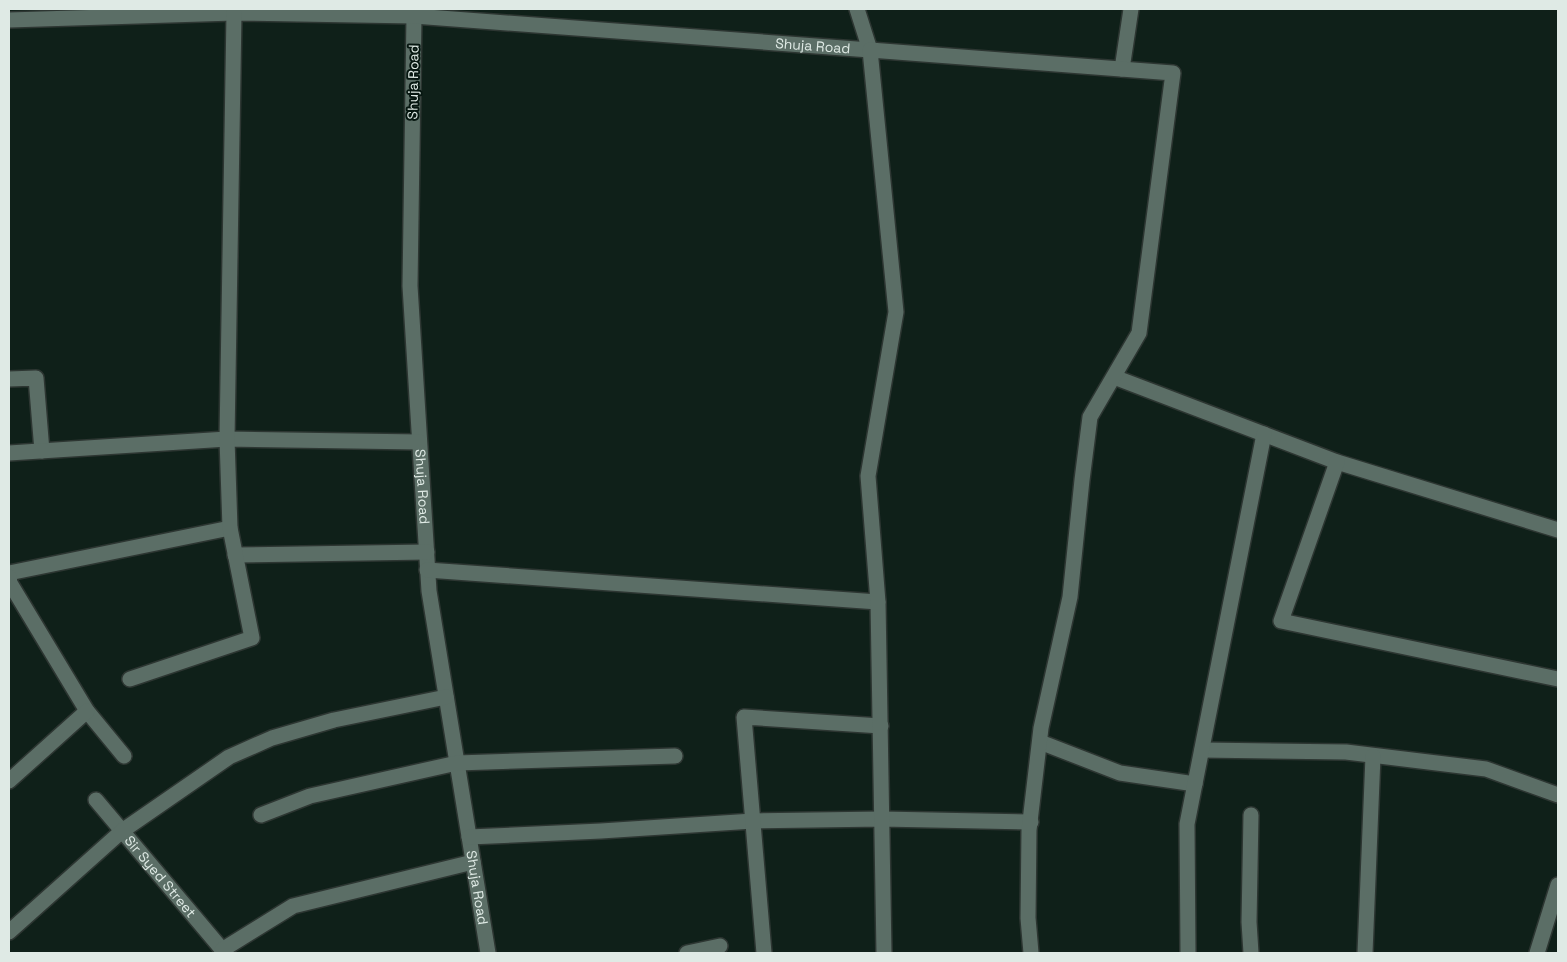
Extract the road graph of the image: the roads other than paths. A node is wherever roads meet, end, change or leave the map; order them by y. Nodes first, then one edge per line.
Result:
1 (857, 9) edge
2 (1131, 9) edge
3 (234, 14) junction
4 (414, 16) junction
5 (9, 20) edge
6 (870, 50) junction
7 (1122, 69) junction
8 (1114, 377) junction
9 (9, 379) edge
10 (1264, 434) junction
11 (227, 439) junction
12 (419, 442) junction
13 (42, 451) junction
14 (9, 453) edge
15 (1337, 462) junction
16 (230, 528) junction
17 (1558, 530) edge
18 (426, 552) junction
19 (236, 556) junction
20 (428, 570) junction
21 (9, 573) edge
22 (9, 577) edge
23 (878, 602) junction
24 (1558, 679) edge
25 (130, 680) dead end
26 (446, 697) junction
27 (87, 711) junction
28 (880, 726) junction
29 (1040, 742) junction
30 (1202, 750) junction
31 (124, 756) dead end
32 (675, 756) dead end
33 (1373, 756) junction
34 (457, 763) junction
35 (9, 781) edge
36 (1195, 784) junction
37 (1558, 795) edge
38 (96, 800) dead end
39 (261, 815) dead end
40 (1251, 815) dead end
41 (882, 819) junction
42 (753, 821) junction
43 (1031, 822) junction
44 (122, 831) junction
45 (469, 837) junction
46 (473, 862) junction
47 (1558, 885) edge
48 (9, 932) edge
49 (720, 946) dead end
50 (224, 952) edge
51 (488, 953) edge
52 (687, 953) edge
53 (764, 953) edge
54 (884, 953) edge
55 (1031, 953) edge
56 (1188, 953) edge
57 (1251, 953) edge
58 (1365, 953) edge
59 (1537, 953) edge

1 - 6 street, Shuja Road
2 - 7 street
3 - 4 street, Shuja Road
3 - 5 street, Shuja Road
3 - 11 street
4 - 6 street, Shuja Road
4 - 12 street, Shuja Road
6 - 7 street
6 - 23 street
7 - 8 street
8 - 10 street
8 - 29 street
9 - 13 street
10 - 15 street
10 - 30 street
11 - 12 street
11 - 13 street
11 - 16 street
12 - 18 street, Shuja Road
13 - 14 street
15 - 17 street
15 - 24 street
16 - 19 street
16 - 21 street
18 - 19 street
18 - 20 street, Shuja Road
19 - 25 street
20 - 23 street
20 - 26 street, Shuja Road
22 - 27 street
23 - 28 street
26 - 34 street, Shuja Road
26 - 44 street
27 - 31 street
27 - 35 street
28 - 41 street
28 - 42 street
29 - 36 street
29 - 43 street
30 - 33 street
30 - 36 street
32 - 34 street
33 - 37 street
33 - 58 street
34 - 39 street
34 - 45 street, Shuja Road
36 - 56 street
38 - 44 street, Sir Syed Street
40 - 57 street
41 - 42 street
41 - 43 street
41 - 54 street
42 - 45 street
42 - 53 street
43 - 55 street
44 - 48 street
44 - 50 street, Sir Syed Street
45 - 46 street, Shuja Road
46 - 50 street
46 - 51 street, Shuja Road
47 - 59 street
49 - 52 street

